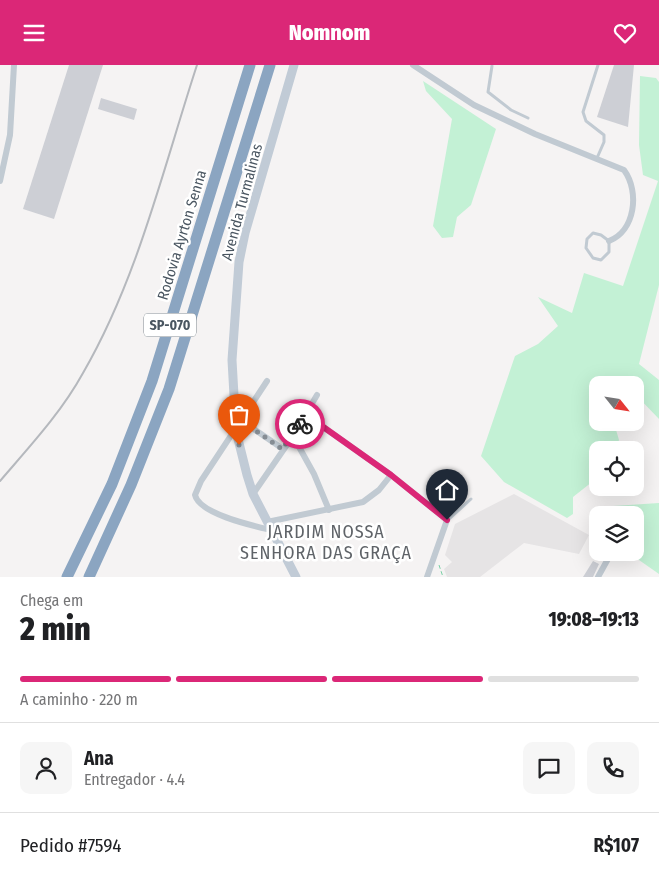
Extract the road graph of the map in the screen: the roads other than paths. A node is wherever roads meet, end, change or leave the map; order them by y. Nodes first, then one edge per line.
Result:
1 (14, 65) edge
2 (250, 65) edge
3 (270, 65) edge
4 (294, 65) edge
5 (413, 65) edge
6 (598, 65) edge
7 (492, 66) edge
8 (528, 118) dead end
9 (597, 159) junction
10 (0, 181) edge
11 (608, 241) junction
12 (267, 381) dead end
13 (317, 395) dead end
14 (305, 414) junction
15 (242, 421) junction
16 (236, 431) junction
17 (293, 436) junction
18 (282, 449) junction
19 (391, 475) junction
20 (253, 494) junction
21 (471, 499) dead end
22 (329, 510) junction
23 (447, 520) junction
24 (269, 526) junction
25 (607, 561) edge
26 (67, 577) edge
27 (89, 577) edge
28 (296, 577) edge
29 (427, 577) edge
30 (598, 577) edge

1 - 10 street
2 - 26 highway, Rodovia Ayrton Senna / SP-070
3 - 27 highway, SP-070
4 - 16 street, Avenida Turmalinas
5 - 9 street
6 - 9 lane
7 - 8 lane
9 - 11 street
11 - 11 lane
12 - 15 street
13 - 14 street
14 - 17 street
14 - 19 street
15 - 16 street
15 - 18 street
16 - 20 street, Avenida Turmalinas
16 - 24 street
17 - 18 street
17 - 22 street
18 - 20 street
19 - 22 street
19 - 23 street
20 - 24 street, Avenida Turmalinas
21 - 23 lane
22 - 24 street
23 - 29 street
24 - 28 street, Avenida Turmalinas
25 - 30 street

